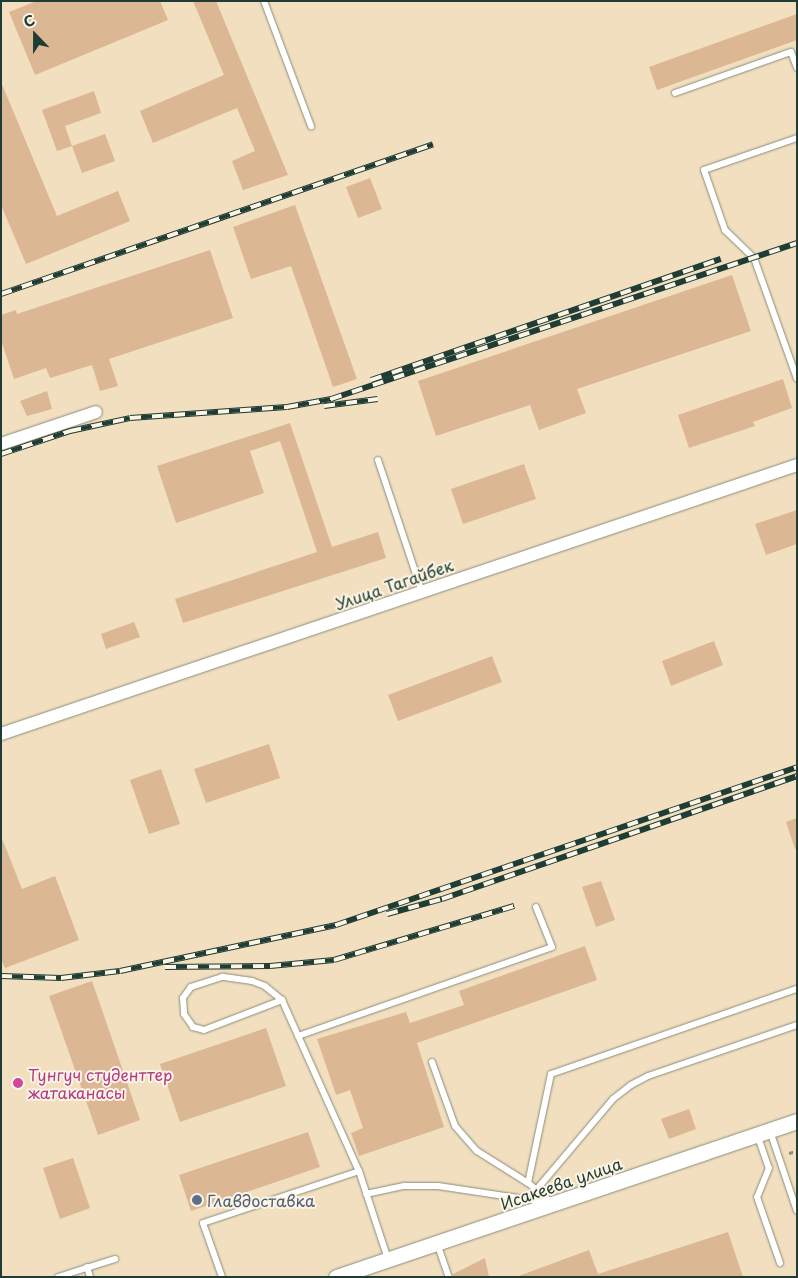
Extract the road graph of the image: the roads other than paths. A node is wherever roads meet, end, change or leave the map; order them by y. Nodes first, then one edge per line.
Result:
1 (264, 1) edge
2 (797, 68) edge
3 (675, 93) dead end
4 (312, 126) dead end
5 (797, 138) edge
6 (797, 379) edge
7 (96, 412) dead end
8 (1, 444) edge
9 (378, 460) dead end
10 (797, 465) edge
11 (422, 592) junction
12 (1, 734) edge
13 (536, 907) dead end
14 (797, 989) edge
15 (282, 1000) junction
16 (797, 1025) edge
17 (298, 1036) junction
18 (432, 1062) dead end
19 (797, 1121) edge
20 (763, 1132) junction
21 (358, 1171) junction
22 (528, 1182) junction
23 (537, 1189) junction
24 (366, 1194) junction
25 (553, 1204) junction
26 (797, 1211) edge
27 (437, 1243) junction
28 (115, 1259) dead end
29 (388, 1259) junction
30 (780, 1263) dead end
31 (87, 1267) junction
32 (58, 1277) edge
33 (90, 1277) edge
34 (222, 1277) edge
35 (336, 1277) edge
36 (449, 1277) edge

1 - 4 lane
2 - 3 lane
5 - 6 lane
7 - 8 street
9 - 11 lane
10 - 11 street, Улица Тагайбек
11 - 12 street, Улица Тагайбек
13 - 17 lane
14 - 22 lane
15 - 15 lane
15 - 17 lane
16 - 23 lane
17 - 21 lane
18 - 22 lane
19 - 20 street, Исакеева улица
20 - 25 street, Исакеева улица
20 - 26 lane
20 - 30 lane
21 - 24 lane
21 - 34 lane
22 - 23 lane
23 - 25 lane
24 - 25 lane
24 - 29 lane
25 - 27 street, Исакеева улица
27 - 29 street, Исакеева улица
27 - 36 lane
28 - 31 lane
29 - 35 street, Исакеева улица
31 - 32 lane
31 - 33 lane

